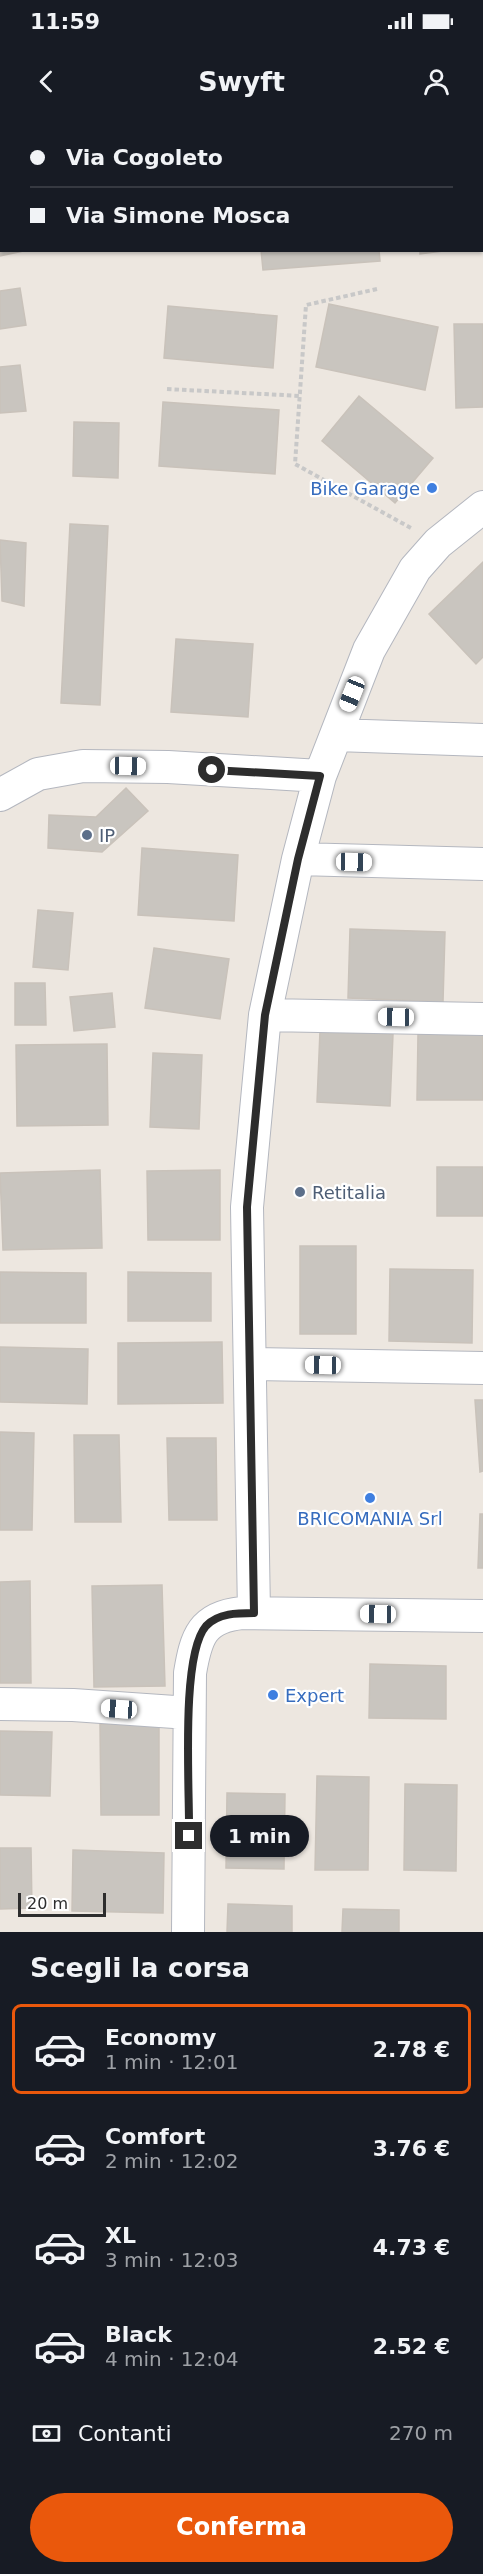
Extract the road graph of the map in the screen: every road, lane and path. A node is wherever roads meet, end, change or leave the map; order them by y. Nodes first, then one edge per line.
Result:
1 (377, 289) dead end
2 (167, 389) dead end
3 (301, 396) junction
4 (483, 507) edge
5 (438, 543) junction
6 (336, 735) junction
7 (483, 740) edge
8 (320, 776) junction
9 (0, 795) edge
10 (298, 859) junction
11 (483, 864) edge
12 (265, 1015) junction
13 (483, 1019) edge
14 (250, 1364) junction
15 (483, 1368) edge
16 (254, 1613) junction
17 (483, 1616) edge
18 (0, 1704) edge
19 (189, 1713) junction
20 (188, 1932) edge

1 - 3 path
2 - 3 path
3 - 5 path
4 - 5 street
5 - 6 street
6 - 7 street
6 - 8 street
8 - 9 street
8 - 10 street
10 - 11 street
10 - 12 street
12 - 13 street
12 - 14 street
14 - 15 street
14 - 16 street
16 - 17 street
16 - 19 street
18 - 19 street
19 - 20 street

